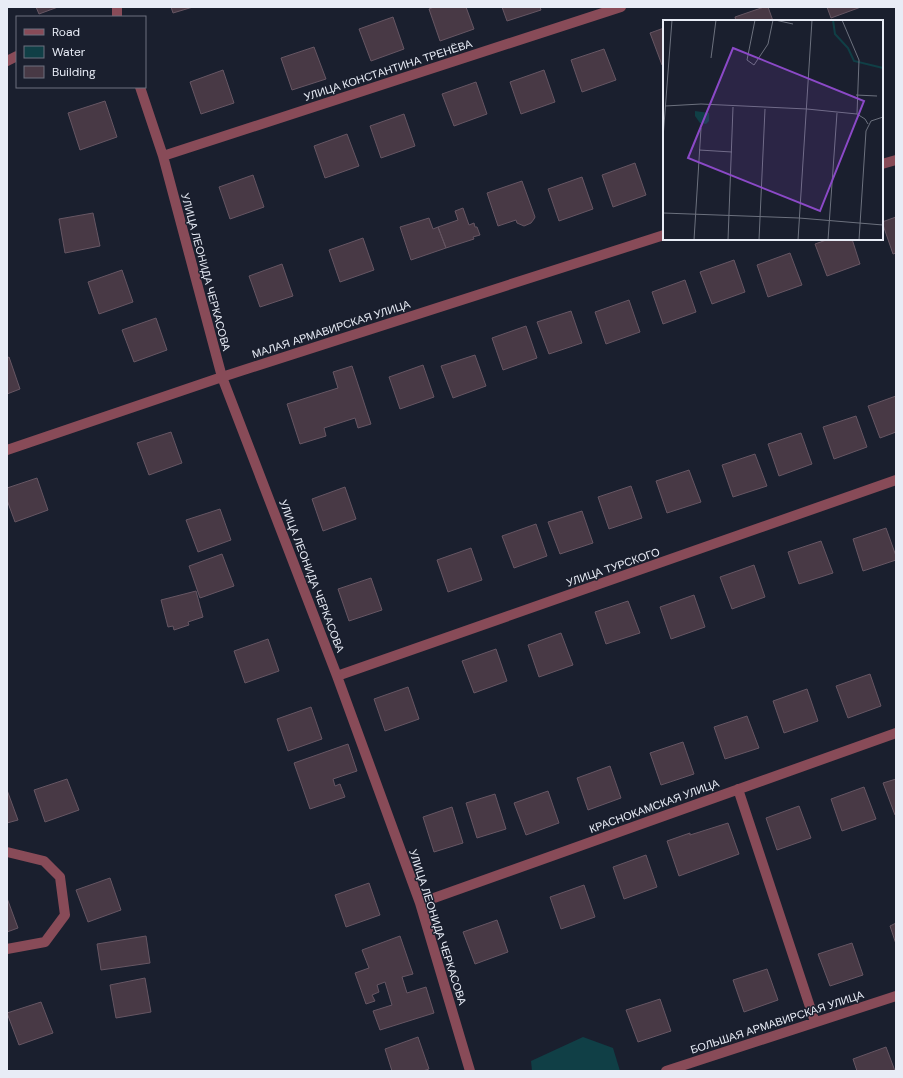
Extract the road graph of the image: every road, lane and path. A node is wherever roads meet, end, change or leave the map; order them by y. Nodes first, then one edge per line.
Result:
1 (621, 7) edge
2 (16, 56) edge
3 (7, 61) edge
4 (140, 88) edge
5 (163, 156) junction
6 (896, 160) edge
7 (883, 164) edge
8 (663, 235) edge
9 (222, 377) junction
10 (7, 450) edge
11 (896, 480) edge
12 (337, 676) junction
13 (896, 733) edge
14 (738, 789) junction
15 (7, 852) edge
16 (420, 902) junction
17 (7, 949) edge
18 (896, 996) edge
19 (815, 1022) junction
20 (470, 1071) edge
21 (666, 1071) edge

1 - 5 street, УЛИЦА КОНСТАНТИНА ТРЕНЁВА
2 - 3 street
4 - 5 street, УЛИЦА ЛЕОНИДА ЧЕРКАСОВА
5 - 9 street, УЛИЦА ЛЕОНИДА ЧЕРКАСОВА
6 - 7 street
8 - 9 street, МАЛАЯ АРМАВИРСКАЯ УЛИЦА
9 - 10 street, МАЛАЯ АРМАВИРСКАЯ УЛИЦА
9 - 12 street, УЛИЦА ЛЕОНИДА ЧЕРКАСОВА
11 - 12 street, УЛИЦА ТУРСКОГО
12 - 16 street, УЛИЦА ЛЕОНИДА ЧЕРКАСОВА
13 - 14 street, КРАСНОКАМСКАЯ УЛИЦА
14 - 16 street, КРАСНОКАМСКАЯ УЛИЦА
14 - 19 street
15 - 17 street
16 - 20 street, УЛИЦА ЛЕОНИДА ЧЕРКАСОВА
18 - 19 street, БОЛЬШАЯ АРМАВИРСКАЯ УЛИЦА
19 - 21 street, БОЛЬШАЯ АРМАВИРСКАЯ УЛИЦА

